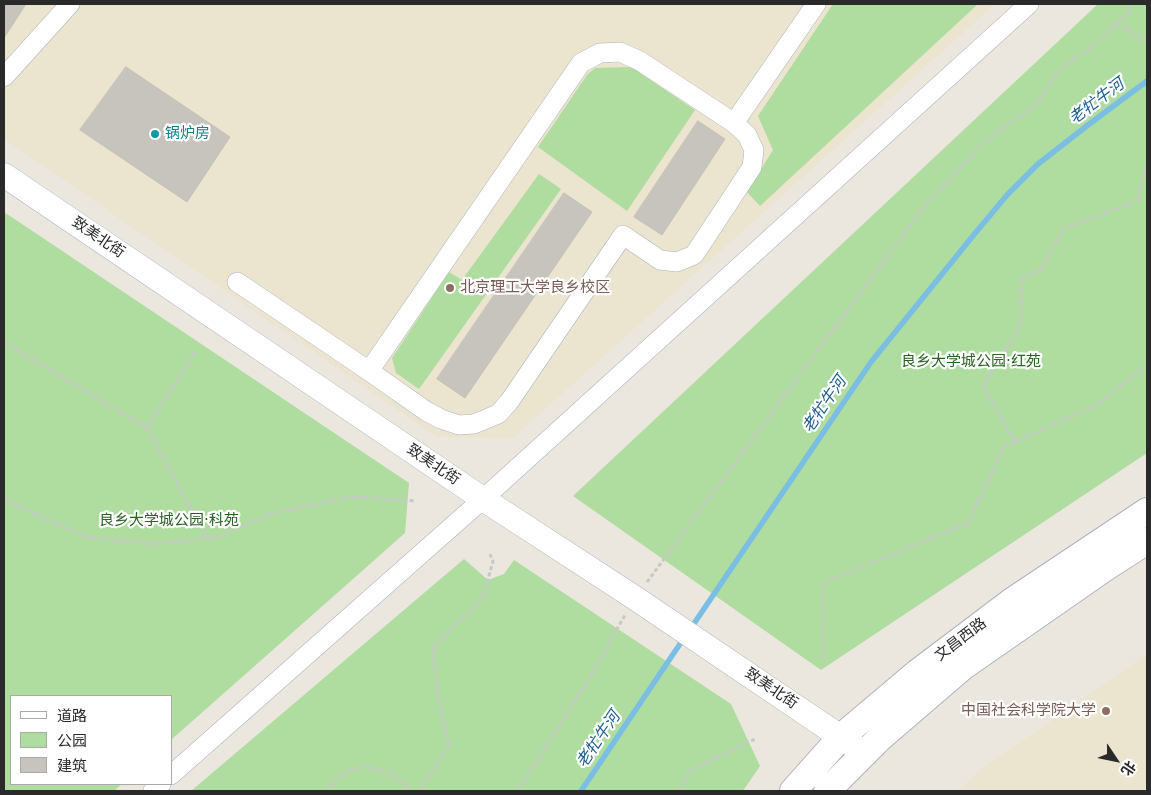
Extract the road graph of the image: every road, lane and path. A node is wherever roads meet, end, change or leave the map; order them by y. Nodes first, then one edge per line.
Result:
1 (70, 4) edge
2 (816, 4) edge
3 (1029, 4) edge
4 (1130, 4) edge
5 (1117, 23) junction
6 (1147, 42) edge
7 (4, 77) edge
8 (734, 124) junction
9 (1147, 164) edge
10 (4, 175) edge
11 (238, 282) dead end
12 (4, 342) edge
13 (196, 352) dead end
14 (1147, 365) edge
15 (369, 370) junction
16 (147, 428) junction
17 (1015, 441) junction
18 (4, 497) edge
19 (483, 499) junction
20 (416, 501) dead end
21 (1147, 511) edge
22 (207, 538) junction
23 (1147, 541) edge
24 (489, 552) dead end
25 (640, 601) junction
26 (823, 660) dead end
27 (841, 737) junction
28 (757, 738) dead end
29 (865, 753) junction
30 (172, 774) edge
31 (325, 791) edge
32 (409, 791) edge
33 (420, 791) edge
34 (518, 791) edge
35 (679, 791) edge
36 (793, 791) edge
37 (827, 791) edge

1 - 7 street
2 - 8 street
3 - 19 street
4 - 5 path
5 - 6 path
5 - 25 path
8 - 15 street
8 - 15 street
9 - 17 path
10 - 19 street, 致美北街
11 - 15 street
12 - 16 path
13 - 16 path
14 - 17 path
16 - 22 path
17 - 26 path
18 - 22 path
19 - 25 street, 致美北街
19 - 30 street
20 - 22 path
21 - 27 main road, 文昌西路
23 - 29 main road, 文昌西路
24 - 33 path
25 - 27 street, 致美北街
25 - 34 path
27 - 29 street, 致美北街
27 - 36 main road, 文昌西路
28 - 35 path
29 - 37 main road, 文昌西路
31 - 32 path

